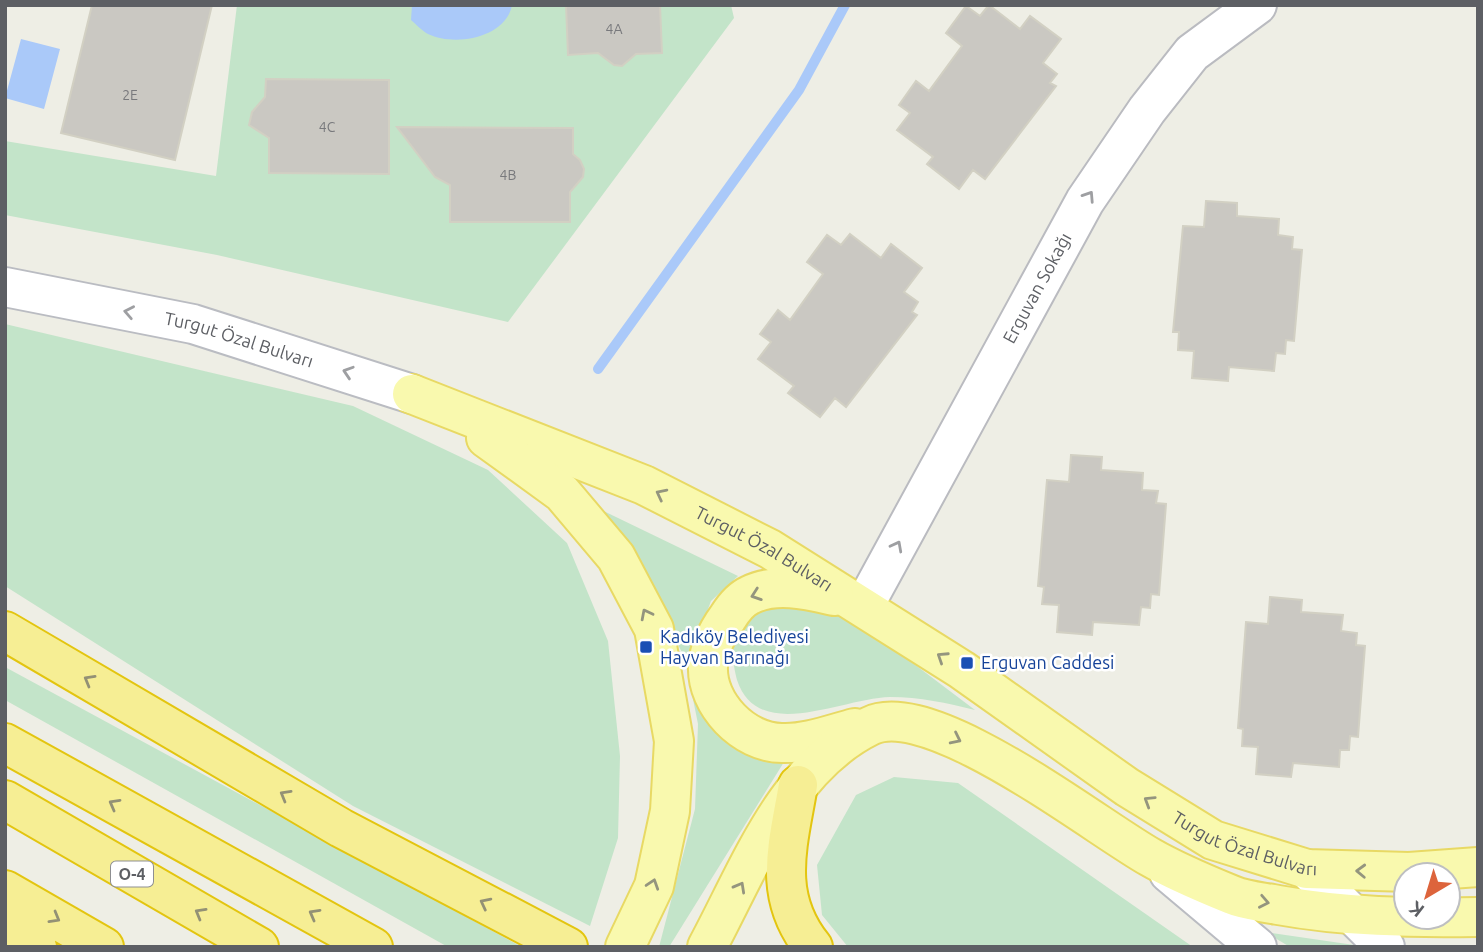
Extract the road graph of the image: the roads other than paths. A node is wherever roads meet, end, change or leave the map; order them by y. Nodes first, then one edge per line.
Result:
1 (1257, 5) edge
2 (5, 287) edge
3 (412, 394) junction
4 (856, 602) junction
5 (5, 631) edge
6 (873, 724) junction
7 (5, 743) edge
8 (798, 785) junction
9 (5, 800) edge
10 (1151, 858) junction
11 (1478, 867) edge
12 (1307, 869) junction
13 (5, 890) edge
14 (1354, 916) junction
15 (1478, 917) edge
16 (5, 925) edge
17 (557, 941) edge
18 (37, 947) edge
19 (104, 947) edge
20 (260, 947) edge
21 (373, 947) edge
22 (625, 947) edge
23 (707, 947) edge
24 (813, 947) edge
25 (1257, 947) edge
26 (1385, 947) edge

4 -> 1 street, Erguvan Sokağı
3 -> 2 street, Turgut Özal Bulvarı
4 -> 3 main road, Turgut Özal Bulvarı
22 -> 3 main road
4 -> 6 main road
12 -> 4 main road, Turgut Özal Bulvarı
17 -> 5 highway
6 - 8 main road
6 -> 10 main road
21 -> 7 highway
23 -> 8 main road
8 - 24 highway
20 -> 9 highway, O-4
10 -> 14 main road
10 - 25 street
11 -> 12 main road, Turgut Özal Bulvarı
12 - 14 street
13 -> 19 highway
14 - 15 main road
14 - 26 street
16 - 18 highway

